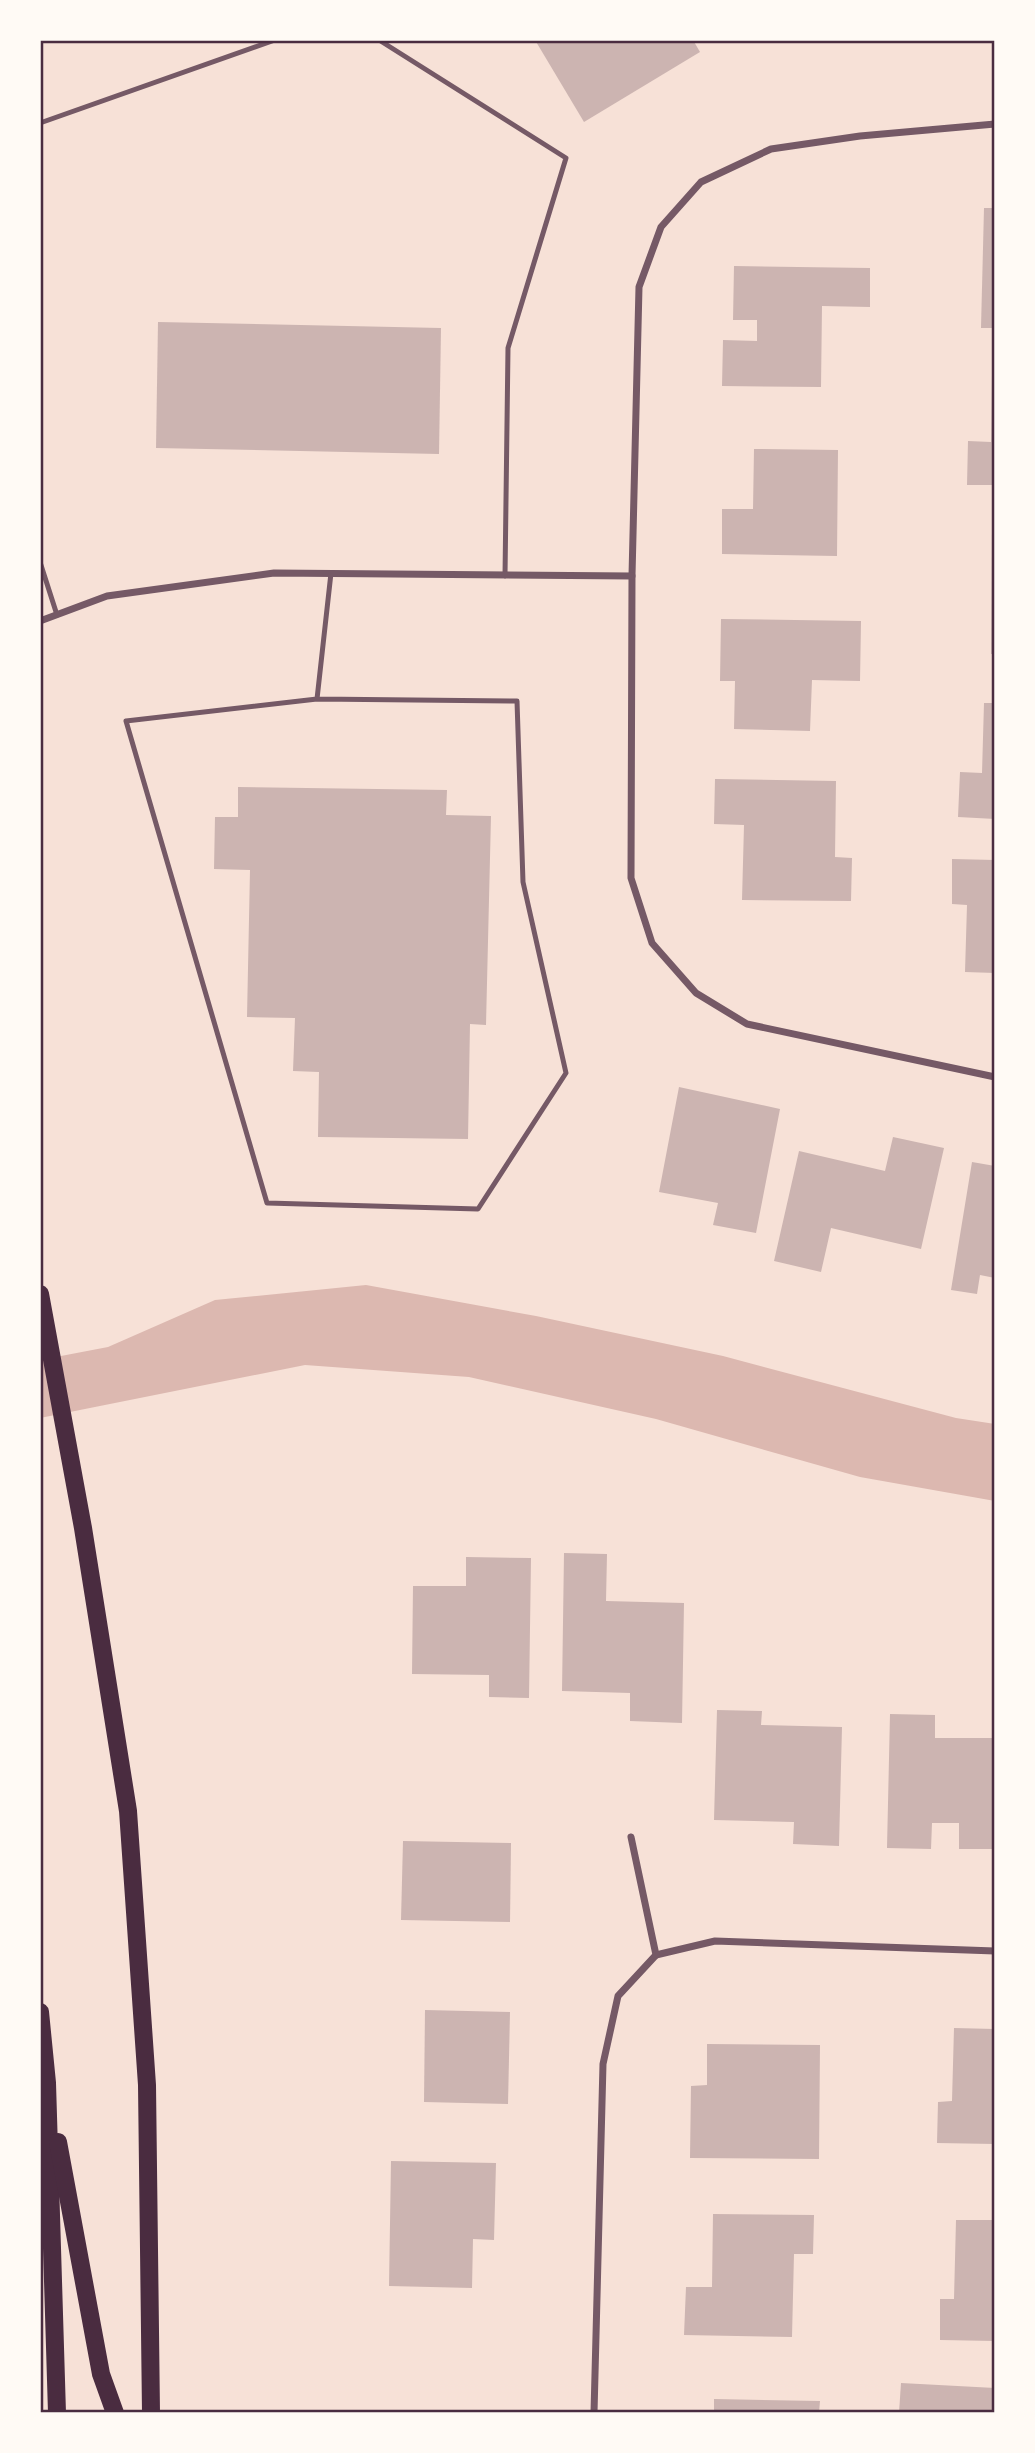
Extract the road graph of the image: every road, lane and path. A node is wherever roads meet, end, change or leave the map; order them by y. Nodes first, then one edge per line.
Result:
1 (275, 40) edge
2 (379, 40) edge
3 (40, 123) edge
4 (995, 124) edge
5 (40, 562) edge
6 (331, 573) junction
7 (505, 576) junction
8 (632, 576) junction
9 (58, 615) junction
10 (40, 621) edge
11 (317, 699) junction
12 (995, 1077) edge
13 (40, 1294) edge
14 (631, 1838) dead end
15 (995, 1951) edge
16 (656, 1955) junction
17 (40, 2012) edge
18 (47, 2083) junction
19 (57, 2413) edge
20 (115, 2413) edge
21 (151, 2413) edge
22 (594, 2413) edge

1 - 3 lane
2 - 7 lane
4 - 8 street
5 - 9 lane
6 - 7 street
6 - 9 street
6 - 11 lane
7 - 8 street
8 - 12 street
9 - 10 street
11 - 11 lane
13 - 21 main road
14 - 16 street
15 - 16 street
16 - 22 street
17 - 18 main road
18 - 19 main road
18 - 20 main road

